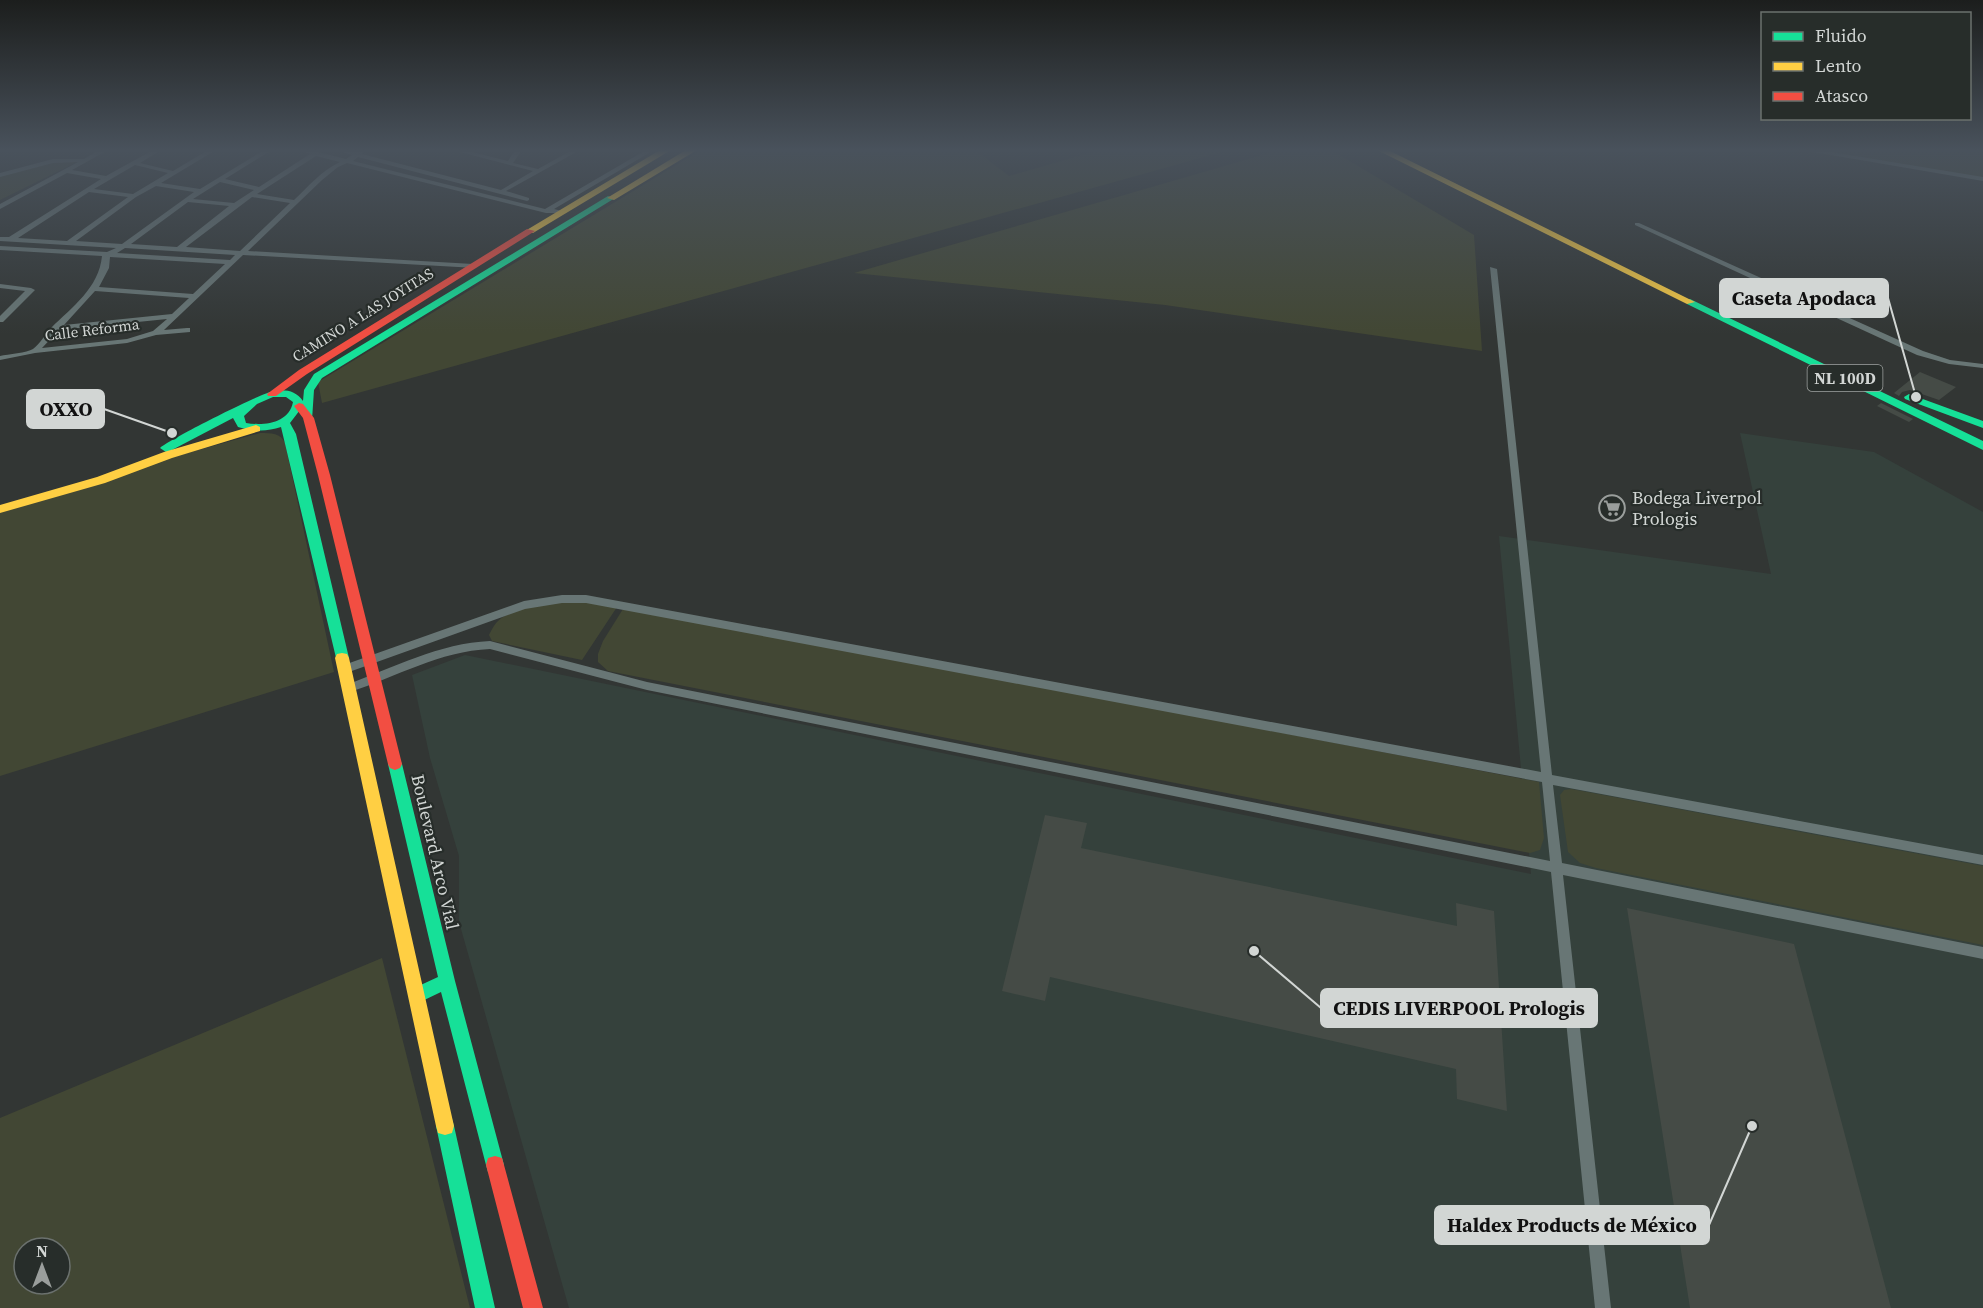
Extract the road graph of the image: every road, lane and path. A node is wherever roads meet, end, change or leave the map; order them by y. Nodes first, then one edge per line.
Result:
1 (54, 211) edge
2 (113, 211) edge
3 (171, 211) edge
4 (227, 211) edge
5 (285, 211) edge
6 (552, 211) edge
7 (554, 211) edge
8 (573, 211) edge
9 (1508, 211) edge
10 (1530, 211) edge
11 (590, 212) joint
12 (1637, 224) dead end
13 (0, 239) edge
14 (11, 239) junction
15 (68, 243) junction
16 (124, 246) junction
17 (0, 247) edge
18 (179, 250) junction
19 (56, 252) junction
20 (240, 253) junction
21 (106, 255) junction
22 (165, 259) junction
23 (231, 262) junction
24 (473, 266) junction
25 (496, 266) junction
26 (1493, 269) dead end
27 (0, 286) edge
28 (94, 289) junction
29 (194, 296) junction
30 (172, 316) junction
31 (0, 320) edge
32 (55, 328) junction
33 (187, 330) dead end
34 (156, 333) junction
35 (36, 351) junction
36 (0, 358) edge
37 (1983, 366) edge
38 (272, 394) junction
39 (1904, 401) junction
40 (300, 406) junction
41 (241, 410) junction
42 (308, 418) junction
43 (284, 421) junction
44 (1983, 425) edge
45 (256, 429) junction
46 (1983, 437) edge
47 (1983, 446) edge
48 (1983, 458) edge
49 (141, 459) junction
50 (0, 499) edge
51 (0, 509) edge
52 (370, 660) junction
53 (345, 669) junction
54 (375, 678) junction
55 (350, 688) junction
56 (1546, 780) junction
57 (1983, 860) edge
58 (1555, 868) junction
59 (1983, 953) edge
60 (447, 981) junction
61 (418, 994) junction
62 (485, 1308) edge
63 (533, 1308) edge
64 (1603, 1308) edge

1 - 14 street
2 - 15 street
3 - 16 street
4 - 18 street
5 - 20 street
6 - 24 main road, CAMINO A LAS JOYITAS
7 - 25 main road
8 - 11 main road
9 - 39 main road, NL 100D
10 - 39 main road, NL 100D
11 - 25 main road
12 - 37 street
13 - 14 street
14 - 15 street
14 - 17 street
15 - 16 street
15 - 19 street
16 - 18 street
16 - 21 street
17 - 19 street
18 - 20 street
18 - 22 street
19 - 21 street
20 - 23 street
20 - 24 street
21 - 22 street
21 - 28 street
22 - 23 street
23 - 29 street
24 - 38 main road, CAMINO A LAS JOYITAS
25 - 42 main road
26 - 56 street
27 - 31 street
28 - 29 street
28 - 32 street
29 - 30 street
30 - 32 street
30 - 34 street
32 - 35 street
33 - 34 street, Calle Reforma
34 - 35 street, Calle Reforma
35 - 36 street, Calle Reforma
38 - 40 main road
38 - 41 main road, CAMINO A LAS JOYITAS
39 - 44 main road
39 - 46 main road, NL 100D
39 - 47 main road, NL 100D
39 - 48 main road
40 - 42 main road, Boulevard Arco Vial
40 - 43 main road
41 - 45 main road
41 - 49 main road, CAMINO A LAS JOYITAS
42 - 52 main road, Boulevard Arco Vial
43 - 45 main road
43 - 53 main road
45 - 51 main road
49 - 50 main road
49 - 51 main road
52 - 53 street
52 - 54 main road, Boulevard Arco Vial
52 - 56 street
53 - 55 main road
54 - 55 street
54 - 58 street
54 - 60 main road, Boulevard Arco Vial
55 - 61 main road
56 - 57 street
56 - 58 street
58 - 59 street
58 - 64 street
60 - 61 main road
60 - 63 main road, Boulevard Arco Vial
61 - 62 main road

